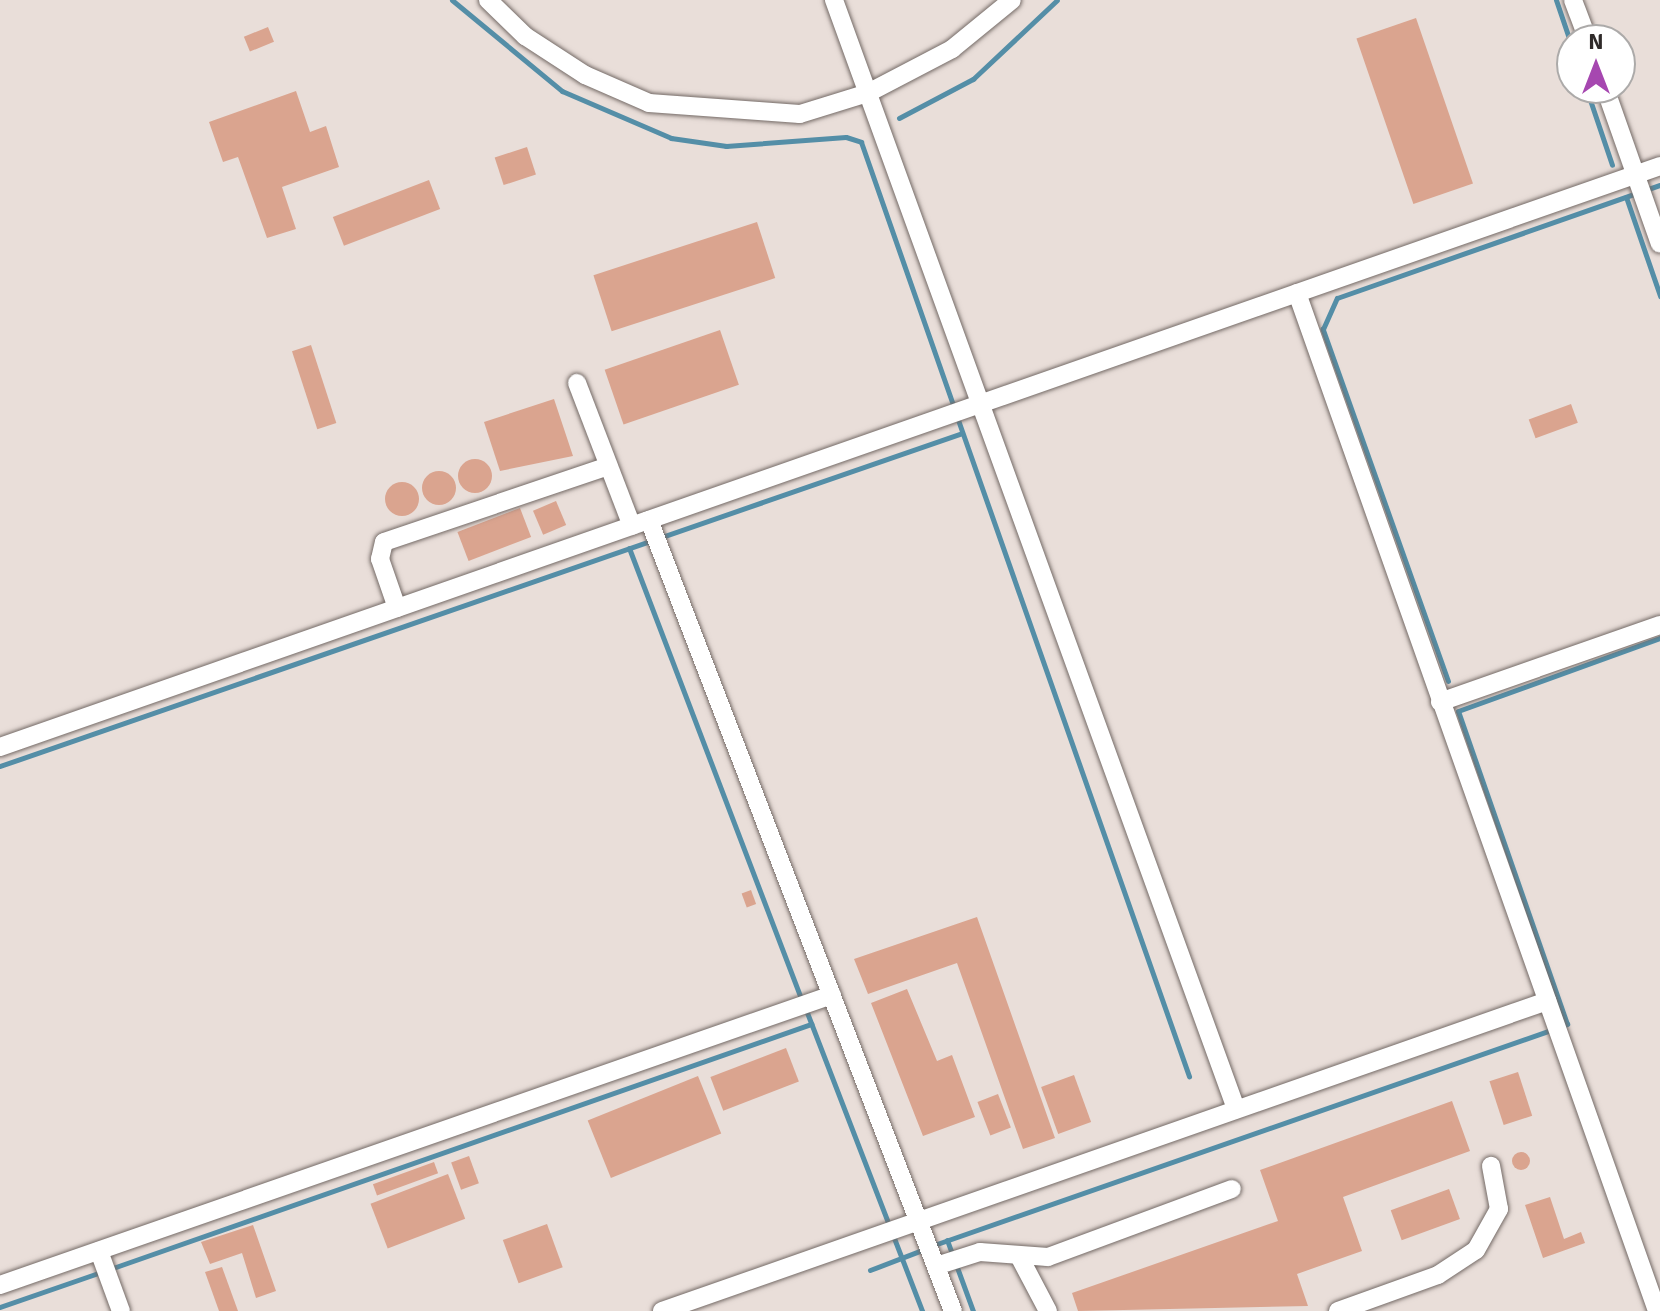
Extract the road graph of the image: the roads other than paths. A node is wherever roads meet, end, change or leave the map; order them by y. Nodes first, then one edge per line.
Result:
1 (488, 0) edge
2 (834, 0) edge
3 (1012, 0) edge
4 (1573, 0) edge
5 (1582, 24) edge
6 (868, 93) junction
7 (1611, 104) edge
8 (1660, 166) edge
9 (1660, 244) edge
10 (1297, 293) junction
11 (577, 383) dead end
12 (982, 403) junction
13 (608, 466) junction
14 (640, 523) junction
15 (397, 608) junction
16 (1660, 625) edge
17 (1440, 702) junction
18 (0, 747) edge
19 (832, 995) junction
20 (1547, 1001) junction
21 (1236, 1109) junction
22 (1491, 1166) dead end
23 (1232, 1189) dead end
24 (918, 1218) junction
25 (99, 1251) junction
26 (1019, 1256) junction
27 (936, 1266) junction
28 (0, 1285) edge
29 (121, 1311) edge
30 (662, 1311) edge
31 (953, 1311) edge
32 (1048, 1311) edge
33 (1338, 1311) edge
34 (1657, 1311) edge

1 - 6 lane
2 - 6 lane
3 - 6 lane
4 - 5 lane
6 - 12 lane
7 - 9 lane
8 - 10 lane
10 - 12 lane
10 - 17 lane
11 - 13 lane
12 - 14 lane
12 - 21 lane
13 - 14 lane
13 - 15 lane
14 - 15 lane
14 - 19 lane
15 - 18 lane
16 - 17 lane
17 - 20 lane
19 - 24 lane
19 - 25 lane
20 - 21 lane
20 - 34 lane
21 - 24 lane
22 - 33 lane
23 - 26 lane
24 - 27 lane
24 - 30 lane
25 - 28 lane
25 - 29 lane
26 - 27 lane
26 - 32 lane
27 - 31 lane

